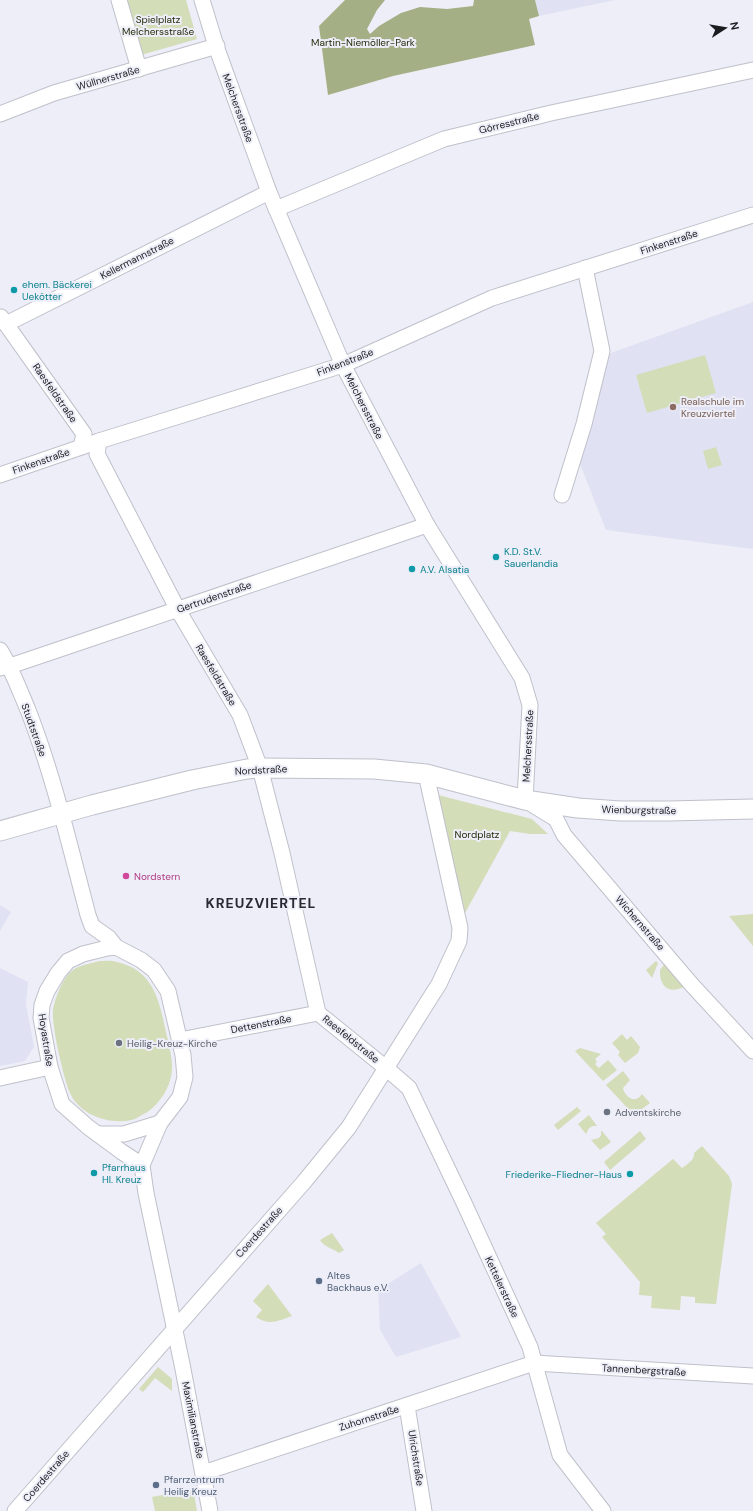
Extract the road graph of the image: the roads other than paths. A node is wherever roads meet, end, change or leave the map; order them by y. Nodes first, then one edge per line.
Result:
1 (119, 0) edge
2 (202, 0) edge
3 (217, 46) junction
4 (139, 70) junction
5 (753, 70) edge
6 (0, 114) edge
7 (269, 192) junction
8 (276, 209) junction
9 (753, 215) edge
10 (585, 268) junction
11 (3, 320) edge
12 (343, 365) junction
13 (90, 444) junction
14 (0, 475) edge
15 (562, 495) dead end
16 (427, 525) junction
17 (178, 610) junction
18 (0, 650) edge
19 (5, 667) edge
20 (260, 768) junction
21 (426, 774) junction
22 (526, 800) junction
23 (753, 809) edge
24 (62, 814) junction
25 (0, 831) edge
26 (116, 947) junction
27 (318, 1012) junction
28 (180, 1040) junction
29 (753, 1051) edge
30 (50, 1067) junction
31 (386, 1068) junction
32 (0, 1078) edge
33 (160, 1123) junction
34 (98, 1134) junction
35 (142, 1165) junction
36 (175, 1329) junction
37 (534, 1363) junction
38 (753, 1376) edge
39 (408, 1406) junction
40 (203, 1473) junction
41 (15, 1511) edge
42 (210, 1511) edge
43 (424, 1511) edge
44 (603, 1511) edge

1 - 4 street
2 - 3 street, Melchersstraße
3 - 4 street, Wüllnerstraße
3 - 7 street, Melchersstraße
4 - 6 street, Wüllnerstraße
5 - 8 street, Görresstraße
7 - 8 street, Melchersstraße
7 - 11 street, Kellermannstraße
8 - 12 street, Melchersstraße
9 - 10 street, Finkenstraße
10 - 12 street, Finkenstraße
10 - 15 street
11 - 13 street, Raesfeldstraße
12 - 13 street, Finkenstraße
12 - 16 street, Melchersstraße
13 - 14 street, Finkenstraße
13 - 17 street, Raesfeldstraße
16 - 17 street, Gertrudenstraße
16 - 22 street, Melchersstraße
17 - 19 street, Gertrudenstraße
17 - 20 street, Raesfeldstraße
18 - 19 street, Studtstraße
19 - 24 street, Studtstraße
20 - 21 street, Nordstraße
20 - 24 street, Nordstraße
20 - 27 street, Raesfeldstraße
21 - 22 street, Nordstraße
21 - 31 street, Coerdestraße
22 - 23 street, Wienburgstraße
22 - 29 street, Wichernstraße
24 - 25 street, Nordstraße
24 - 26 street
26 - 28 street
26 - 30 street, Hoyastraße
27 - 28 street, Dettenstraße
27 - 31 street, Raesfeldstraße
28 - 33 street
30 - 32 street
30 - 34 street, Hoyastraße
31 - 36 street, Coerdestraße
31 - 37 street, Kettelerstraße
33 - 34 street
33 - 35 street
34 - 35 street, Hoyastraße
35 - 36 street
36 - 40 street, Maximilianstraße
36 - 41 street, Coerdestraße
37 - 38 street, Tannenbergstraße
37 - 39 street, Zuhornstraße
37 - 44 street, Kettelerstraße
39 - 40 street, Zuhornstraße
39 - 43 street, Ulrichstraße
40 - 42 street, Maximilianstraße

